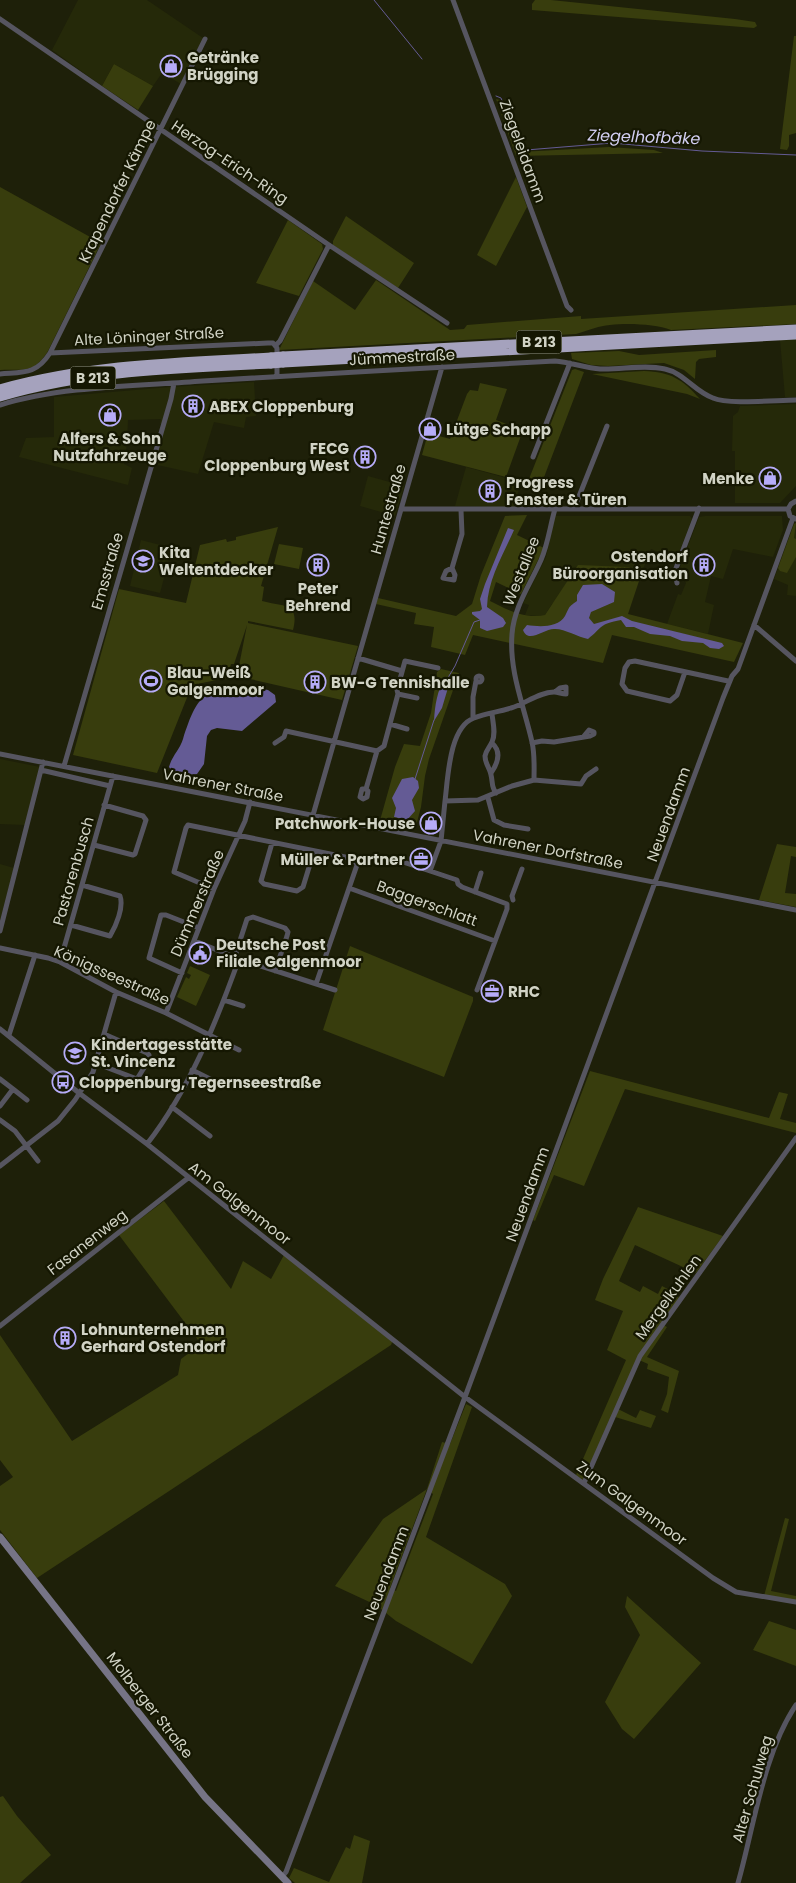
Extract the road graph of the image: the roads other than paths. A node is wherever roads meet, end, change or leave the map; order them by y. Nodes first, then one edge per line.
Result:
1 (453, 0) edge
2 (0, 19) edge
3 (205, 39) dead end
4 (161, 130) junction
5 (329, 245) junction
6 (571, 310) dead end
7 (447, 323) dead end
8 (796, 329) edge
9 (796, 335) edge
10 (276, 345) junction
11 (591, 346) junction
12 (618, 348) dead end
13 (50, 353) junction
14 (283, 359) junction
15 (271, 360) junction
16 (570, 363) junction
17 (442, 367) junction
18 (0, 374) edge
19 (277, 376) junction
20 (174, 383) junction
21 (0, 389) edge
22 (0, 398) edge
23 (796, 400) edge
24 (0, 406) edge
25 (607, 426) dead end
26 (534, 457) dead end
27 (796, 501) edge
28 (699, 508) junction
29 (401, 509) junction
30 (555, 509) junction
31 (574, 509) junction
32 (788, 509) junction
33 (461, 510) junction
34 (794, 518) edge
35 (452, 568) dead end
36 (677, 584) dead end
37 (754, 625) junction
38 (358, 658) junction
39 (796, 661) edge
40 (438, 668) dead end
41 (402, 671) junction
42 (685, 672) junction
43 (476, 681) dead end
44 (729, 682) junction
45 (555, 692) dead end
46 (398, 694) junction
47 (418, 698) dead end
48 (522, 704) junction
49 (492, 714) junction
50 (473, 718) junction
51 (390, 724) junction
52 (407, 729) dead end
53 (584, 736) dead end
54 (335, 741) junction
55 (275, 743) dead end
56 (492, 743) junction
57 (532, 743) junction
58 (377, 751) junction
59 (0, 754) edge
60 (43, 762) junction
61 (64, 766) junction
62 (596, 769) dead end
63 (42, 770) junction
64 (491, 773) junction
65 (113, 776) junction
66 (534, 780) junction
67 (110, 786) junction
68 (366, 789) dead end
69 (496, 793) junction
70 (488, 798) junction
71 (445, 801) junction
72 (250, 802) junction
73 (104, 805) junction
74 (313, 816) junction
75 (528, 829) dead end
76 (239, 836) junction
77 (441, 841) junction
78 (272, 843) junction
79 (94, 845) junction
80 (314, 851) junction
81 (403, 862) dead end
82 (522, 869) dead end
83 (430, 871) junction
84 (481, 873) dead end
85 (656, 883) junction
86 (82, 885) junction
87 (349, 888) junction
88 (214, 889) junction
89 (475, 892) junction
90 (513, 900) dead end
91 (796, 910) edge
92 (71, 925) junction
93 (199, 928) junction
94 (0, 931) edge
95 (194, 941) junction
96 (496, 941) junction
97 (0, 948) edge
98 (35, 956) junction
99 (237, 957) junction
100 (60, 962) junction
101 (275, 970) junction
102 (182, 973) junction
103 (316, 984) junction
104 (335, 990) dead end
105 (477, 990) dead end
106 (116, 992) junction
107 (224, 1000) junction
108 (243, 1006) dead end
109 (166, 1013) junction
110 (0, 1028) edge
111 (104, 1034) junction
112 (210, 1034) junction
113 (9, 1035) junction
114 (239, 1050) dead end
115 (96, 1063) junction
116 (192, 1070) junction
117 (0, 1079) edge
118 (224, 1086) dead end
119 (13, 1089) junction
120 (79, 1093) junction
121 (27, 1100) dead end
122 (0, 1106) edge
123 (172, 1107) junction
124 (0, 1120) edge
125 (210, 1136) dead end
126 (796, 1138) edge
127 (147, 1144) junction
128 (26, 1146) junction
129 (38, 1161) dead end
130 (0, 1166) edge
131 (188, 1178) junction
132 (0, 1326) edge
133 (466, 1397) junction
134 (584, 1483) junction
135 (0, 1537) edge
136 (796, 1602) edge
137 (796, 1705) edge
138 (285, 1880) edge
139 (738, 1883) edge

1 - 6 street, Ziegeleidamm
2 - 4 street, Herzog-Erich-Ring
3 - 4 street, Krapendorfer Kämpe
4 - 5 street, Herzog-Erich-Ring
4 - 13 street, Krapendorfer Kämpe
5 - 7 street, Herzog-Erich-Ring
5 - 10 street
8 - 14 highway, B 213
9 - 11 highway, B 213
10 - 13 street, Alte Löninger Straße
10 - 19 street
11 - 12 highway
11 - 14 highway, B 213
13 - 18 street
14 - 15 highway, B 213, bridge
15 - 21 highway, B 213
15 - 22 highway, B 213
16 - 17 street, Jümmestraße
16 - 23 street, Jümmestraße
16 - 26 street
17 - 19 street, Jümmestraße
17 - 29 street, Huntestraße
19 - 20 street, Jümmestraße
20 - 24 street, Jümmestraße
20 - 61 street, Emsstraße
25 - 31 street
27 - 32 street
28 - 31 street
28 - 32 street
28 - 36 street
29 - 33 street
29 - 38 street, Huntestraße
30 - 31 street
30 - 33 street
30 - 48 street, Westallee
32 - 34 street, Neuendamm
33 - 35 street
34 - 37 street, Neuendamm
37 - 39 street
37 - 44 street, Neuendamm
38 - 41 street
38 - 54 street, Huntestraße
40 - 41 street
41 - 46 street
42 - 42 street
42 - 44 street
43 - 50 street
44 - 85 street, Neuendamm
45 - 48 street
46 - 47 street
46 - 51 street
48 - 49 street
48 - 57 street, Westallee
49 - 50 street
49 - 56 street
50 - 71 street
51 - 52 street
51 - 58 street
53 - 57 street
54 - 55 street
54 - 58 street
54 - 74 street, Huntestraße
56 - 64 street
56 - 64 street
57 - 66 street, Westallee
58 - 68 street
59 - 60 street, Vahrener Straße
60 - 61 street, Vahrener Straße
60 - 63 street
61 - 65 street, Vahrener Straße
62 - 66 street
63 - 67 street
63 - 94 street
64 - 69 street
65 - 67 street, Pastorenbusch
65 - 72 street, Vahrener Straße
66 - 69 street
67 - 73 street, Pastorenbusch
69 - 70 street
70 - 71 street
70 - 75 street
71 - 77 street
72 - 74 street, Vahrener Straße
72 - 76 street, Dümmerstraße
73 - 79 street, Pastorenbusch
73 - 79 street
74 - 77 street, Vahrener Straße
76 - 78 street
76 - 88 street, Dümmerstraße
76 - 88 street
77 - 83 street
77 - 85 street, Vahrener Dorfstraße
78 - 80 street
78 - 80 street
79 - 86 street, Pastorenbusch
80 - 87 street
81 - 83 street
82 - 90 street
83 - 89 street
84 - 89 street
85 - 91 street, Vahrener Dorfstraße
85 - 133 street, Neuendamm
86 - 92 street, Pastorenbusch
86 - 92 street
87 - 96 street, Baggerschlatt
87 - 103 street
88 - 93 street, Dümmerstraße
89 - 96 street
92 - 100 street, Pastorenbusch
93 - 95 street, Dümmerstraße
93 - 102 street
95 - 99 street
95 - 102 street, Dümmerstraße
96 - 105 street
97 - 98 street, Königsseestraße
98 - 100 street, Königsseestraße
98 - 113 street
99 - 101 street
99 - 101 street
99 - 107 street
100 - 106 street, Königsseestraße
101 - 103 street
102 - 109 street, Dümmerstraße
103 - 104 street
106 - 109 street, Königsseestraße
106 - 111 street
107 - 108 street
107 - 112 street
109 - 112 street, Königsseestraße
110 - 113 street, Am Galgenmoor
111 - 115 street
111 - 115 street
112 - 114 street, Königsseestraße
112 - 116 street
113 - 120 street, Am Galgenmoor
115 - 120 street
116 - 118 street
116 - 123 street
117 - 119 street
119 - 121 street
119 - 122 street
120 - 127 street, Am Galgenmoor
120 - 128 street
123 - 125 street
123 - 127 street
124 - 128 street
126 - 134 street, Mergelkuhlen
127 - 131 street, Am Galgenmoor
128 - 129 street
128 - 130 street
131 - 132 street, Fasanenweg
131 - 133 street, Am Galgenmoor
133 - 134 street, Zum Galgenmoor
133 - 138 street, Neuendamm
134 - 136 street, Zum Galgenmoor
135 - 138 main road, Molberger Straße
137 - 139 street, Alter Schulweg

